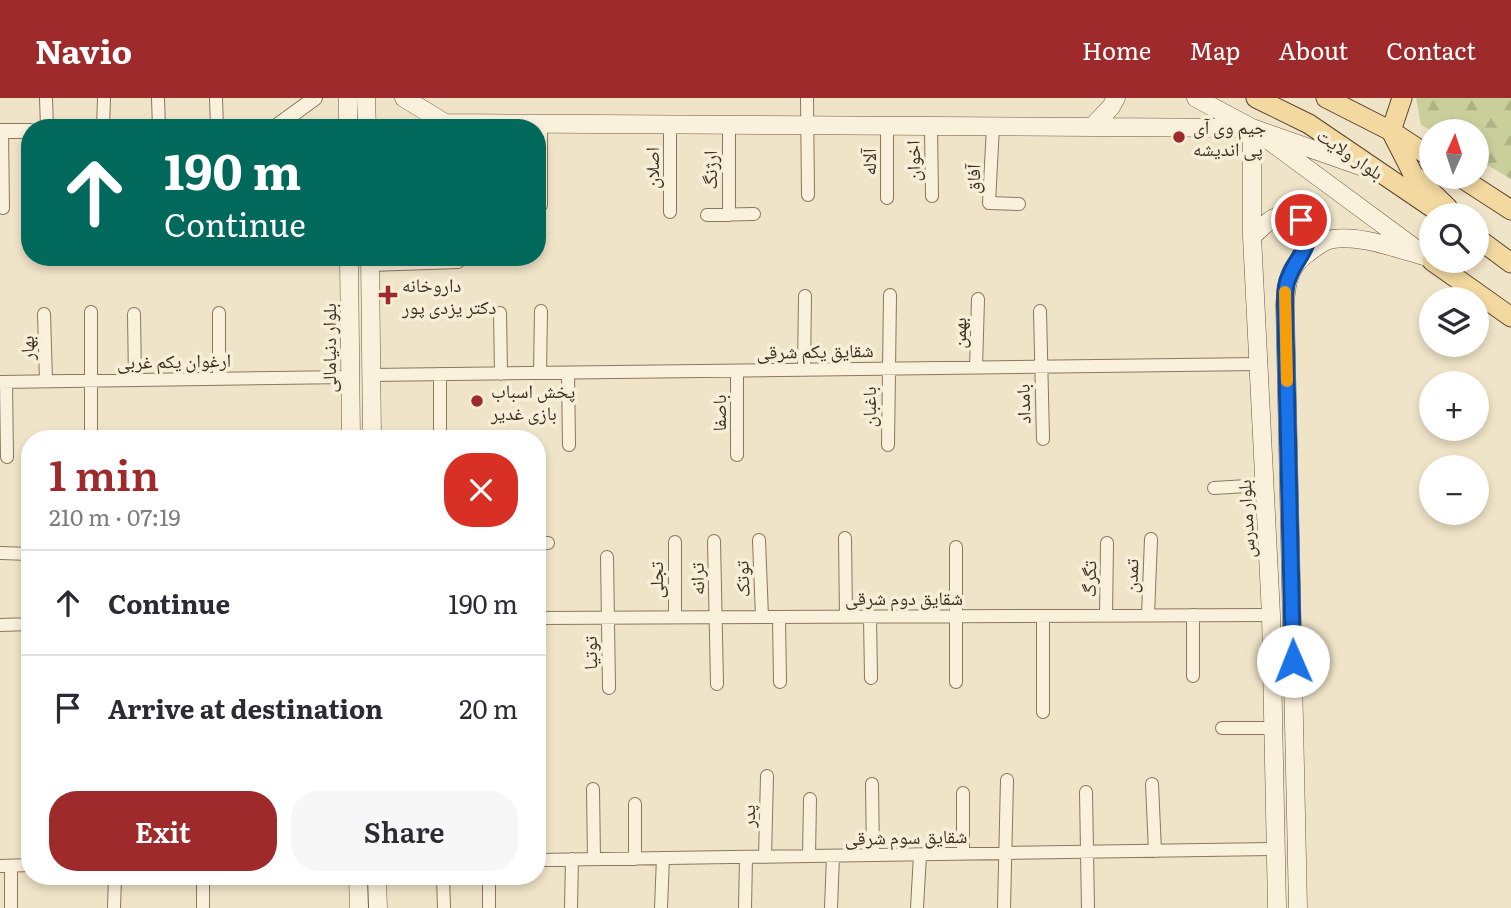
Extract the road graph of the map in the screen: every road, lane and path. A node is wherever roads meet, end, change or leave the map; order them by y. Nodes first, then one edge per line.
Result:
1 (46, 98) edge
2 (104, 98) edge
3 (158, 98) edge
4 (216, 98) edge
5 (315, 98) edge
6 (348, 98) edge
7 (366, 98) edge
8 (404, 98) edge
9 (807, 98) edge
10 (1116, 98) edge
11 (1196, 98) edge
12 (1256, 98) edge
13 (1326, 98) edge
14 (1402, 98) edge
15 (47, 119) edge
16 (103, 119) edge
17 (159, 119) edge
18 (217, 119) edge
19 (286, 119) edge
20 (348, 119) edge
21 (367, 119) edge
22 (432, 119) edge
23 (546, 124) edge
24 (670, 125) junction
25 (729, 125) junction
26 (808, 125) junction
27 (887, 126) junction
28 (931, 126) junction
29 (993, 126) junction
30 (1092, 127) junction
31 (1252, 128) junction
32 (1, 131) edge
33 (21, 131) edge
34 (1391, 131) junction
35 (1419, 149) edge
36 (1380, 172) junction
37 (1478, 189) edge
38 (808, 195) dead end
39 (932, 196) dead end
40 (887, 198) dead end
41 (1425, 203) edge
42 (1443, 203) edge
43 (1019, 204) dead end
44 (4, 208) dead end
45 (1511, 211) edge
46 (670, 212) dead end
47 (754, 214) dead end
48 (707, 215) dead end
49 (729, 215) junction
50 (1252, 236) junction
51 (1489, 246) edge
52 (1419, 251) edge
53 (1419, 256) edge
54 (1301, 258) junction
55 (1511, 263) edge
56 (349, 266) edge
57 (370, 266) edge
58 (1450, 273) edge
59 (890, 295) dead end
60 (805, 296) dead end
61 (978, 299) dead end
62 (541, 311) dead end
63 (1040, 311) dead end
64 (91, 312) dead end
65 (219, 313) dead end
66 (500, 313) dead end
67 (44, 314) dead end
68 (134, 314) dead end
69 (1511, 317) edge
70 (1259, 364) junction
71 (1040, 367) junction
72 (976, 368) junction
73 (887, 369) junction
74 (804, 370) junction
75 (737, 371) junction
76 (540, 373) junction
77 (568, 373) junction
78 (440, 374) junction
79 (501, 374) junction
80 (371, 375) junction
81 (349, 377) junction
82 (219, 379) junction
83 (92, 380) junction
84 (135, 380) junction
85 (46, 381) junction
86 (3, 382) edge
87 (91, 430) edge
88 (351, 430) edge
89 (372, 430) edge
90 (440, 430) edge
91 (1043, 439) dead end
92 (888, 444) dead end
93 (569, 445) dead end
94 (737, 455) dead end
95 (7, 457) dead end
96 (1264, 485) junction
97 (1214, 488) dead end
98 (845, 538) dead end
99 (1151, 539) dead end
100 (760, 540) dead end
101 (714, 541) dead end
102 (674, 542) dead end
103 (1107, 543) dead end
104 (956, 547) dead end
105 (1, 553) edge
106 (21, 554) edge
107 (607, 557) dead end
108 (1106, 615) junction
109 (1148, 615) junction
110 (1193, 615) junction
111 (1271, 615) junction
112 (955, 616) junction
113 (1043, 616) junction
114 (675, 617) junction
115 (716, 617) junction
116 (762, 617) junction
117 (779, 617) junction
118 (846, 617) junction
119 (870, 617) junction
120 (546, 618) edge
121 (608, 618) junction
122 (21, 624) edge
123 (0, 625) edge
124 (1193, 676) dead end
125 (871, 678) dead end
126 (780, 682) dead end
127 (956, 682) dead end
128 (717, 684) dead end
129 (609, 688) dead end
130 (1043, 712) dead end
131 (1222, 728) dead end
132 (1273, 728) junction
133 (767, 776) dead end
134 (1007, 780) dead end
135 (872, 784) dead end
136 (1152, 784) dead end
137 (593, 789) dead end
138 (1086, 792) dead end
139 (963, 793) dead end
140 (810, 799) dead end
141 (635, 804) dead end
142 (1275, 849) junction
143 (1087, 852) junction
144 (1154, 852) junction
145 (1005, 853) junction
146 (963, 854) junction
147 (873, 855) junction
148 (920, 855) junction
149 (809, 856) junction
150 (833, 856) junction
151 (746, 857) junction
152 (765, 857) junction
153 (663, 858) junction
154 (572, 859) junction
155 (594, 859) junction
156 (635, 859) junction
157 (546, 860) edge
158 (5, 866) edge
159 (115, 885) edge
160 (203, 885) edge
161 (358, 885) edge
162 (377, 885) edge
163 (443, 885) edge
164 (489, 885) edge
165 (11, 908) edge
166 (114, 908) edge
167 (203, 908) edge
168 (359, 908) edge
169 (378, 908) edge
170 (444, 908) edge
171 (489, 908) edge
172 (571, 908) edge
173 (661, 908) edge
174 (745, 908) edge
175 (831, 908) edge
176 (917, 908) edge
177 (1004, 908) edge
178 (1088, 908) edge
179 (1277, 908) edge
180 (1298, 908) edge

1 - 15 street
2 - 16 street
3 - 17 street
4 - 18 street
5 - 19 street
6 - 20 main road
7 - 21 main road
8 - 22 main road
9 - 26 street
10 - 30 main road
11 - 31 main road
12 - 36 main road, بلوار ولایت
13 - 34 main road, بلوار ولایت
14 - 34 main road
23 - 24 main road
24 - 25 main road
24 - 46 street, اصلان
25 - 26 main road
25 - 49 street, ارژنگ
26 - 27 main road
26 - 38 street
27 - 28 main road
27 - 40 street, آلاله
28 - 29 main road
28 - 39 street, اخوان
29 - 30 main road
29 - 43 street, آفاق
30 - 31 main road
31 - 36 main road
31 - 50 main road, بلوار مدرس
31 - 52 main road
32 - 33 street
32 - 44 street
34 - 35 main road, بلوار ولایت
34 - 42 main road
36 - 41 main road, بلوار ولایت
37 - 45 main road
47 - 49 street
48 - 49 street
50 - 54 main road
50 - 70 main road, بلوار مدرس
51 - 55 main road
53 - 54 main road
54 - 180 main road
56 - 81 main road, بلوار دنیامالی
57 - 80 main road
58 - 69 main road
59 - 73 street
60 - 74 street
61 - 72 street, بهمن
62 - 76 street
63 - 71 street, بامداد
64 - 83 street
65 - 82 street
66 - 79 street
67 - 85 street, بهار
68 - 84 street
70 - 71 street, شقایق یکم شرقی
70 - 96 main road, بلوار مدرس
71 - 72 street, شقایق یکم شرقی
71 - 91 street, بامداد
72 - 73 street, شقایق یکم شرقی
73 - 74 street, شقایق یکم شرقی
73 - 92 street, باغبان
74 - 75 street, شقایق یکم شرقی
75 - 77 street, شقایق یکم شرقی
75 - 94 street, باصفا
76 - 77 street, شقایق یکم شرقی
76 - 79 street, شقایق یکم شرقی
77 - 93 street
78 - 79 street, شقایق یکم شرقی
78 - 80 street, شقایق یکم شرقی
78 - 90 street
80 - 89 main road
81 - 82 street, ارغوان یکم غربی
81 - 88 main road, بلوار دنیامالی
82 - 84 street, ارغوان یکم غربی
83 - 84 street, ارغوان یکم غربی
83 - 85 street, ارغوان یکم غربی
83 - 87 street
85 - 86 street, ارغوان یکم غربی
86 - 95 street
96 - 97 street
96 - 111 main road, بلوار مدرس
98 - 118 street
99 - 109 street, تمدن
100 - 116 street, توتک
101 - 115 street, ترانه
102 - 114 street, تجلی
103 - 108 street, تگرگ
104 - 112 street
105 - 106 street
107 - 121 street, توتیا
108 - 109 street, شقایق دوم شرقی
108 - 113 street, شقایق دوم شرقی
109 - 110 street, شقایق دوم شرقی
110 - 111 street, شقایق دوم شرقی
110 - 124 street
111 - 132 main road, بلوار مدرس
112 - 113 street, شقایق دوم شرقی
112 - 119 street, شقایق دوم شرقی
112 - 127 street
113 - 130 street
114 - 115 street, شقایق دوم شرقی
114 - 121 street, شقایق دوم شرقی
115 - 116 street, شقایق دوم شرقی
115 - 128 street, ترانه
116 - 117 street, شقایق دوم شرقی
117 - 118 street, شقایق دوم شرقی
117 - 126 street
118 - 119 street, شقایق دوم شرقی
119 - 125 street
120 - 121 street, شقایق دوم شرقی
121 - 129 street, توتیا
122 - 123 street
131 - 132 street
132 - 142 main road, بلوار مدرس
133 - 152 street, پدر
134 - 145 street
135 - 147 street
136 - 144 street
137 - 155 street
138 - 143 street
139 - 146 street
140 - 149 street
141 - 156 street
142 - 144 street, شقایق سوم شرقی
142 - 179 main road, بلوار مدرس
143 - 144 street, شقایق سوم شرقی
143 - 145 street, شقایق سوم شرقی
143 - 178 street
145 - 146 street, شقایق سوم شرقی
145 - 177 street
146 - 148 street, شقایق سوم شرقی
147 - 148 street, شقایق سوم شرقی
147 - 150 street, شقایق سوم شرقی
148 - 176 street
149 - 150 street, شقایق سوم شرقی
149 - 152 street, شقایق سوم شرقی
150 - 175 street
151 - 152 street, شقایق سوم شرقی
151 - 153 street, شقایق سوم شرقی
151 - 174 street
153 - 156 street, شقایق سوم شرقی
153 - 173 street
154 - 155 street, شقایق سوم شرقی
154 - 157 street, شقایق سوم شرقی
154 - 172 street
155 - 156 street, شقایق سوم شرقی
158 - 165 street
159 - 166 street
160 - 167 street
161 - 168 main road
162 - 169 main road
163 - 170 street
164 - 171 street

